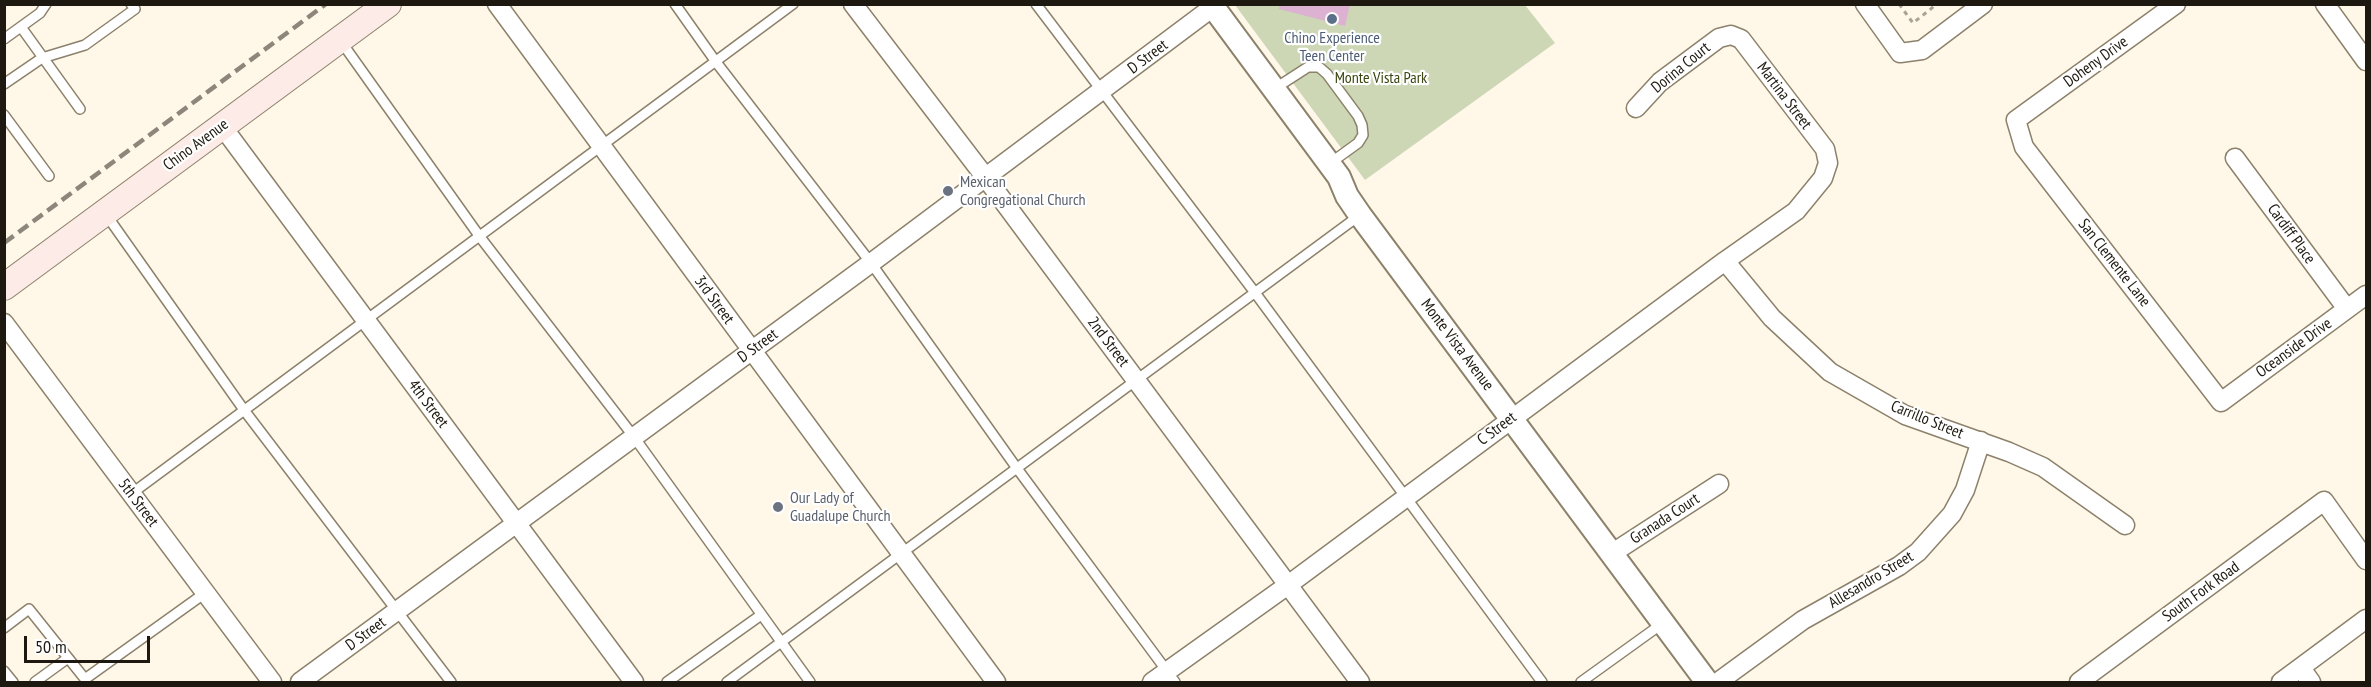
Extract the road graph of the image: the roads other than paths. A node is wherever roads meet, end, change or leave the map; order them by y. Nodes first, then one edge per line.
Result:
1 (46, 4) edge
2 (131, 4) edge
3 (388, 4) edge
4 (497, 4) edge
5 (675, 4) edge
6 (793, 4) edge
7 (854, 4) edge
8 (1036, 4) edge
9 (1865, 4) edge
10 (1983, 4) edge
11 (2176, 4) edge
12 (2325, 4) edge
13 (1212, 6) edge
14 (21, 27) junction
15 (1731, 35) joint
16 (4, 39) edge
17 (340, 40) junction
18 (42, 58) junction
19 (2367, 61) edge
20 (716, 62) junction
21 (4, 84) edge
22 (1274, 89) junction
23 (1103, 91) junction
24 (1636, 108) dead end
25 (80, 109) dead end
26 (4, 115) edge
27 (2016, 120) joint
28 (222, 126) junction
29 (601, 147) junction
30 (2235, 158) dead end
31 (1329, 164) junction
32 (1827, 164) joint
33 (49, 176) dead end
34 (986, 178) junction
35 (105, 213) junction
36 (1360, 215) junction
37 (480, 237) junction
38 (1725, 261) junction
39 (871, 263) junction
40 (4, 287) edge
41 (1256, 294) junction
42 (2367, 295) edge
43 (2347, 309) junction
44 (366, 321) junction
45 (4, 323) edge
46 (752, 351) junction
47 (1137, 381) junction
48 (2221, 402) joint
49 (244, 410) junction
50 (1511, 418) junction
51 (634, 437) junction
52 (1981, 441) junction
53 (1016, 467) junction
54 (1719, 484) dead end
55 (131, 494) junction
56 (1405, 498) junction
57 (516, 523) junction
58 (2125, 525) dead end
59 (901, 554) junction
60 (1611, 554) junction
61 (2367, 560) edge
62 (1288, 585) junction
63 (205, 593) junction
64 (398, 611) junction
65 (760, 615) junction
66 (2367, 619) edge
67 (1663, 623) junction
68 (4, 628) edge
69 (780, 642) junction
70 (68, 658) junction
71 (4, 670) edge
72 (2306, 675) edge
73 (1165, 679) edge
74 (86, 681) edge
75 (2083, 681) edge
76 (14, 682) edge
77 (35, 682) edge
78 (272, 682) edge
79 (300, 682) edge
80 (451, 682) edge
81 (634, 682) edge
82 (667, 682) edge
83 (727, 682) edge
84 (810, 682) edge
85 (996, 682) edge
86 (1360, 682) edge
87 (1542, 682) edge
88 (1581, 682) edge
89 (1707, 682) edge
90 (1718, 682) edge
91 (2281, 682) edge

1 - 14 lane
2 - 18 lane
3 - 17 main road, Chino Avenue
4 - 29 street, 3rd Street
5 - 20 lane
6 - 20 lane
7 - 34 street, 2nd Street
8 - 23 lane
9 - 10 street
11 - 27 street, Doheny Drive
12 - 19 street
13 - 22 street, Monte Vista Avenue
13 - 23 street, D Street
14 - 16 lane
14 - 18 lane
15 - 24 street, Dorina Court
15 - 32 street, Martina Street
17 - 28 main road, Chino Avenue
17 - 37 lane
18 - 21 lane
18 - 25 lane
20 - 29 lane
20 - 39 lane
22 - 31 street, Monte Vista Avenue
22 - 31 lane
23 - 34 street, D Street
23 - 41 lane
26 - 33 lane
27 - 48 street, San Clemente Lane
28 - 35 main road, Chino Avenue
28 - 44 street, 4th Street
29 - 37 lane
29 - 46 street, 3rd Street
30 - 43 street, Cardiff Place
31 - 36 street, Monte Vista Avenue
32 - 38 street, C Street
34 - 39 street, D Street
34 - 47 street, 2nd Street
35 - 40 main road, Chino Avenue
35 - 49 lane
36 - 41 lane
36 - 50 street, Monte Vista Avenue
37 - 44 lane
37 - 51 lane
38 - 50 street, C Street
38 - 52 street, Carrillo Street
39 - 46 street, D Street
39 - 53 lane
41 - 47 lane
41 - 56 lane
42 - 43 street, Oceanside Drive
43 - 48 street, Oceanside Drive
44 - 49 lane
44 - 57 street, 4th Street
45 - 55 street, 5th Street
46 - 51 street, D Street
46 - 59 street, 3rd Street
47 - 53 lane
47 - 62 street, 2nd Street
49 - 55 lane
49 - 64 lane
50 - 56 street, C Street
50 - 60 street, Monte Vista Avenue
51 - 57 street, D Street
51 - 65 lane
52 - 58 street, Carrillo Street
52 - 90 street, Allesandro Street
53 - 59 lane
53 - 73 lane
54 - 60 street, Granada Court
55 - 63 street, 5th Street
56 - 62 street, C Street
56 - 87 lane
57 - 64 street, D Street
57 - 81 street, 4th Street
59 - 69 lane
59 - 85 street, 3rd Street
60 - 67 street, Monte Vista Avenue
61 - 75 street, South Fork Road
62 - 73 street, C Street
62 - 86 street, 2nd Street
63 - 74 lane
63 - 78 street, 5th Street
64 - 79 street, D Street
64 - 80 lane
65 - 69 lane
65 - 82 lane
66 - 72 street
67 - 88 lane
67 - 89 street, Monte Vista Avenue
68 - 70 lane
69 - 83 lane
69 - 84 lane
70 - 74 lane
70 - 77 lane
71 - 76 lane
72 - 91 street

